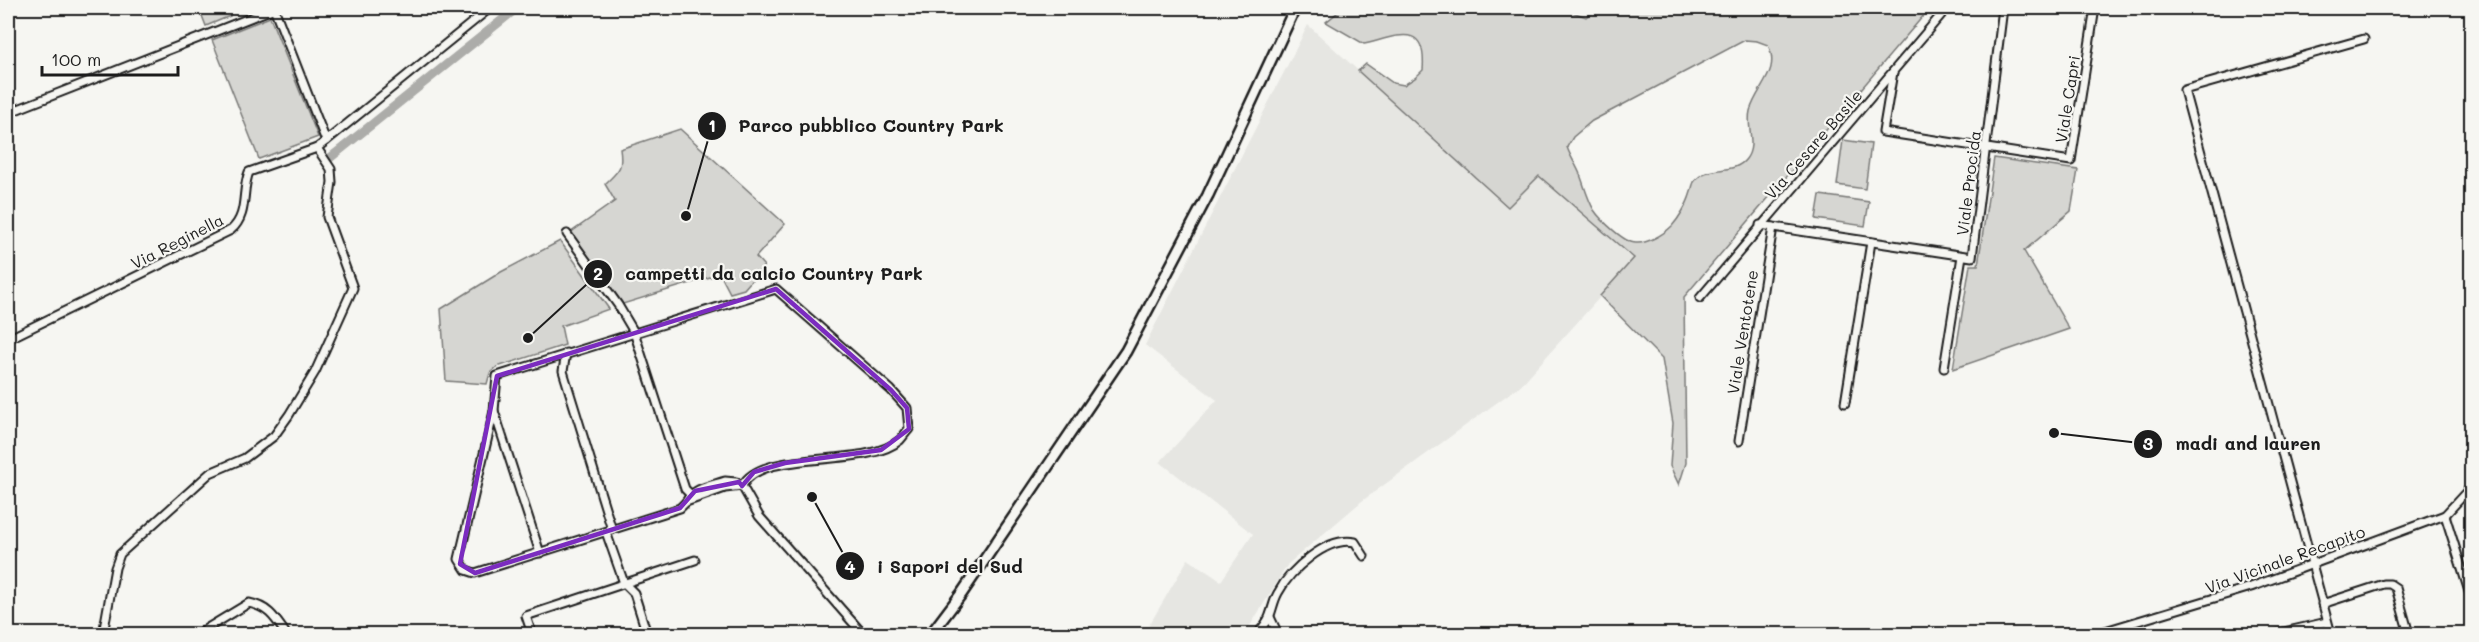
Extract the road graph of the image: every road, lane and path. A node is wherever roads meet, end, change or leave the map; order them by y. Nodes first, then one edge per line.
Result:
1 (274, 8) edge
2 (490, 8) edge
3 (1295, 8) edge
4 (1947, 8) edge
5 (2003, 8) edge
6 (2095, 8) edge
7 (2364, 39) dead end
8 (1893, 72) junction
9 (8, 113) edge
10 (326, 141) junction
11 (1986, 148) junction
12 (319, 151) junction
13 (1760, 225) junction
14 (1773, 227) junction
15 (567, 234) dead end
16 (1871, 242) junction
17 (1962, 256) junction
18 (1700, 298) dead end
19 (634, 332) junction
20 (8, 339) edge
21 (566, 353) junction
22 (1944, 368) dead end
23 (1845, 404) dead end
24 (494, 411) junction
25 (1738, 441) dead end
26 (742, 486) junction
27 (2471, 489) edge
28 (690, 494) junction
29 (686, 502) junction
30 (2445, 514) junction
31 (609, 531) junction
32 (540, 553) junction
33 (1364, 556) dead end
34 (695, 560) dead end
35 (2312, 564) junction
36 (624, 583) junction
37 (2472, 601) edge
38 (2322, 604) junction
39 (1270, 617) junction
40 (2328, 622) junction
41 (646, 631) dead end
42 (2290, 633) edge
43 (103, 634) edge
44 (201, 634) edge
45 (286, 634) edge
46 (532, 634) edge
47 (863, 634) edge
48 (931, 634) edge
49 (1258, 634) edge
50 (1278, 634) edge
51 (2095, 634) edge
52 (2275, 634) edge
53 (2331, 634) edge
54 (2409, 634) edge

1 - 9 street
1 - 10 street
2 - 10 street, Via Reginella
3 - 48 street
4 - 8 street, Via Cesare Basile
5 - 11 street, Viale Procida
6 - 11 street, Viale Capri
7 - 35 street
8 - 11 street, Viale Capri
8 - 13 street, Via Cesare Basile
10 - 12 street, Via Reginella
11 - 17 street, Viale Procida
12 - 20 street, Via Reginella
12 - 43 street
13 - 14 street, Viale Procida
13 - 18 street, Via Cesare Basile
14 - 16 street, Viale Procida
14 - 25 street, Viale Ventotene
15 - 19 street
16 - 17 street, Viale Procida
16 - 23 street
17 - 22 street
19 - 21 street
19 - 26 street
19 - 28 street
21 - 24 street
21 - 31 street
24 - 32 street
24 - 32 street
26 - 28 street
26 - 29 street
26 - 47 street
27 - 30 street, Via Vicinale Recapito
28 - 29 street
29 - 31 street
30 - 35 street, Via Vicinale Recapito
30 - 37 street
31 - 32 street
31 - 36 street
33 - 39 street
34 - 36 street
35 - 38 street
35 - 51 street, Via Vicinale Recapito
36 - 41 street
36 - 46 street
38 - 40 street
38 - 54 street
39 - 49 street
39 - 50 street
40 - 42 street
40 - 53 street
42 - 52 street
44 - 45 street

